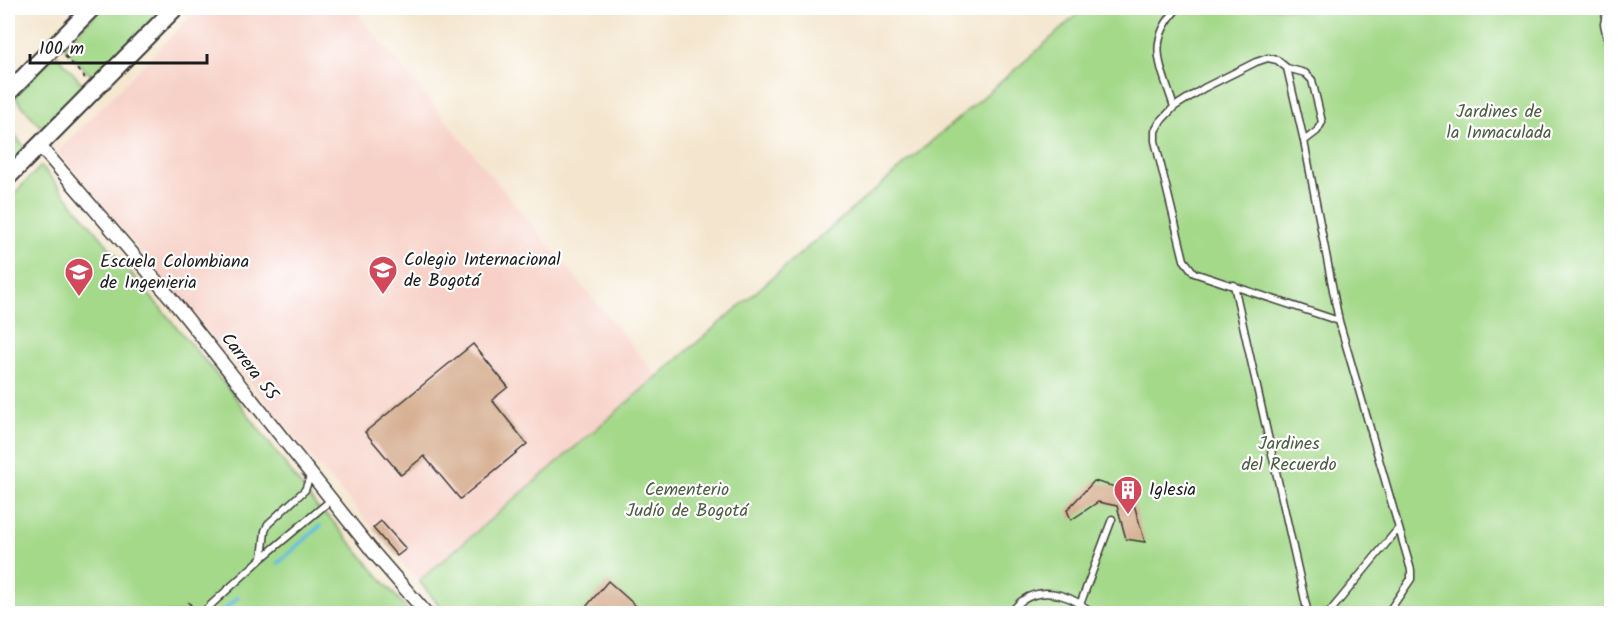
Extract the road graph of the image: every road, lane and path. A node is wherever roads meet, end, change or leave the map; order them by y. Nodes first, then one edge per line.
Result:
1 (92, 8) edge
2 (175, 8) edge
3 (1178, 8) edge
4 (1607, 8) edge
5 (60, 51) dead end
6 (1611, 60) edge
7 (1287, 68) junction
8 (91, 85) dead end
9 (8, 93) edge
10 (1173, 107) junction
11 (1304, 141) junction
12 (39, 145) junction
13 (8, 177) edge
14 (1234, 285) junction
15 (1339, 321) junction
16 (311, 474) junction
17 (331, 500) junction
18 (1112, 519) dead end
19 (1398, 529) junction
20 (262, 558) junction
21 (1081, 602) junction
22 (201, 614) edge
23 (427, 614) edge
24 (1010, 614) edge
25 (1093, 614) edge
26 (1308, 614) edge
27 (1328, 614) edge
28 (1387, 614) edge

1 - 9 main road
2 - 12 main road
3 - 10 lane
4 - 6 lane
5 - 8 path
7 - 10 lane
7 - 11 lane
7 - 11 lane
10 - 14 lane
11 - 15 lane
12 - 13 main road
12 - 16 street, Carrera 55
14 - 15 lane
14 - 26 lane
15 - 19 lane
16 - 17 street, Carrera 55
16 - 20 lane
17 - 20 lane
17 - 23 street, Carrera 55
18 - 21 lane
19 - 27 lane
19 - 28 lane
20 - 22 lane
21 - 24 lane
21 - 25 lane

